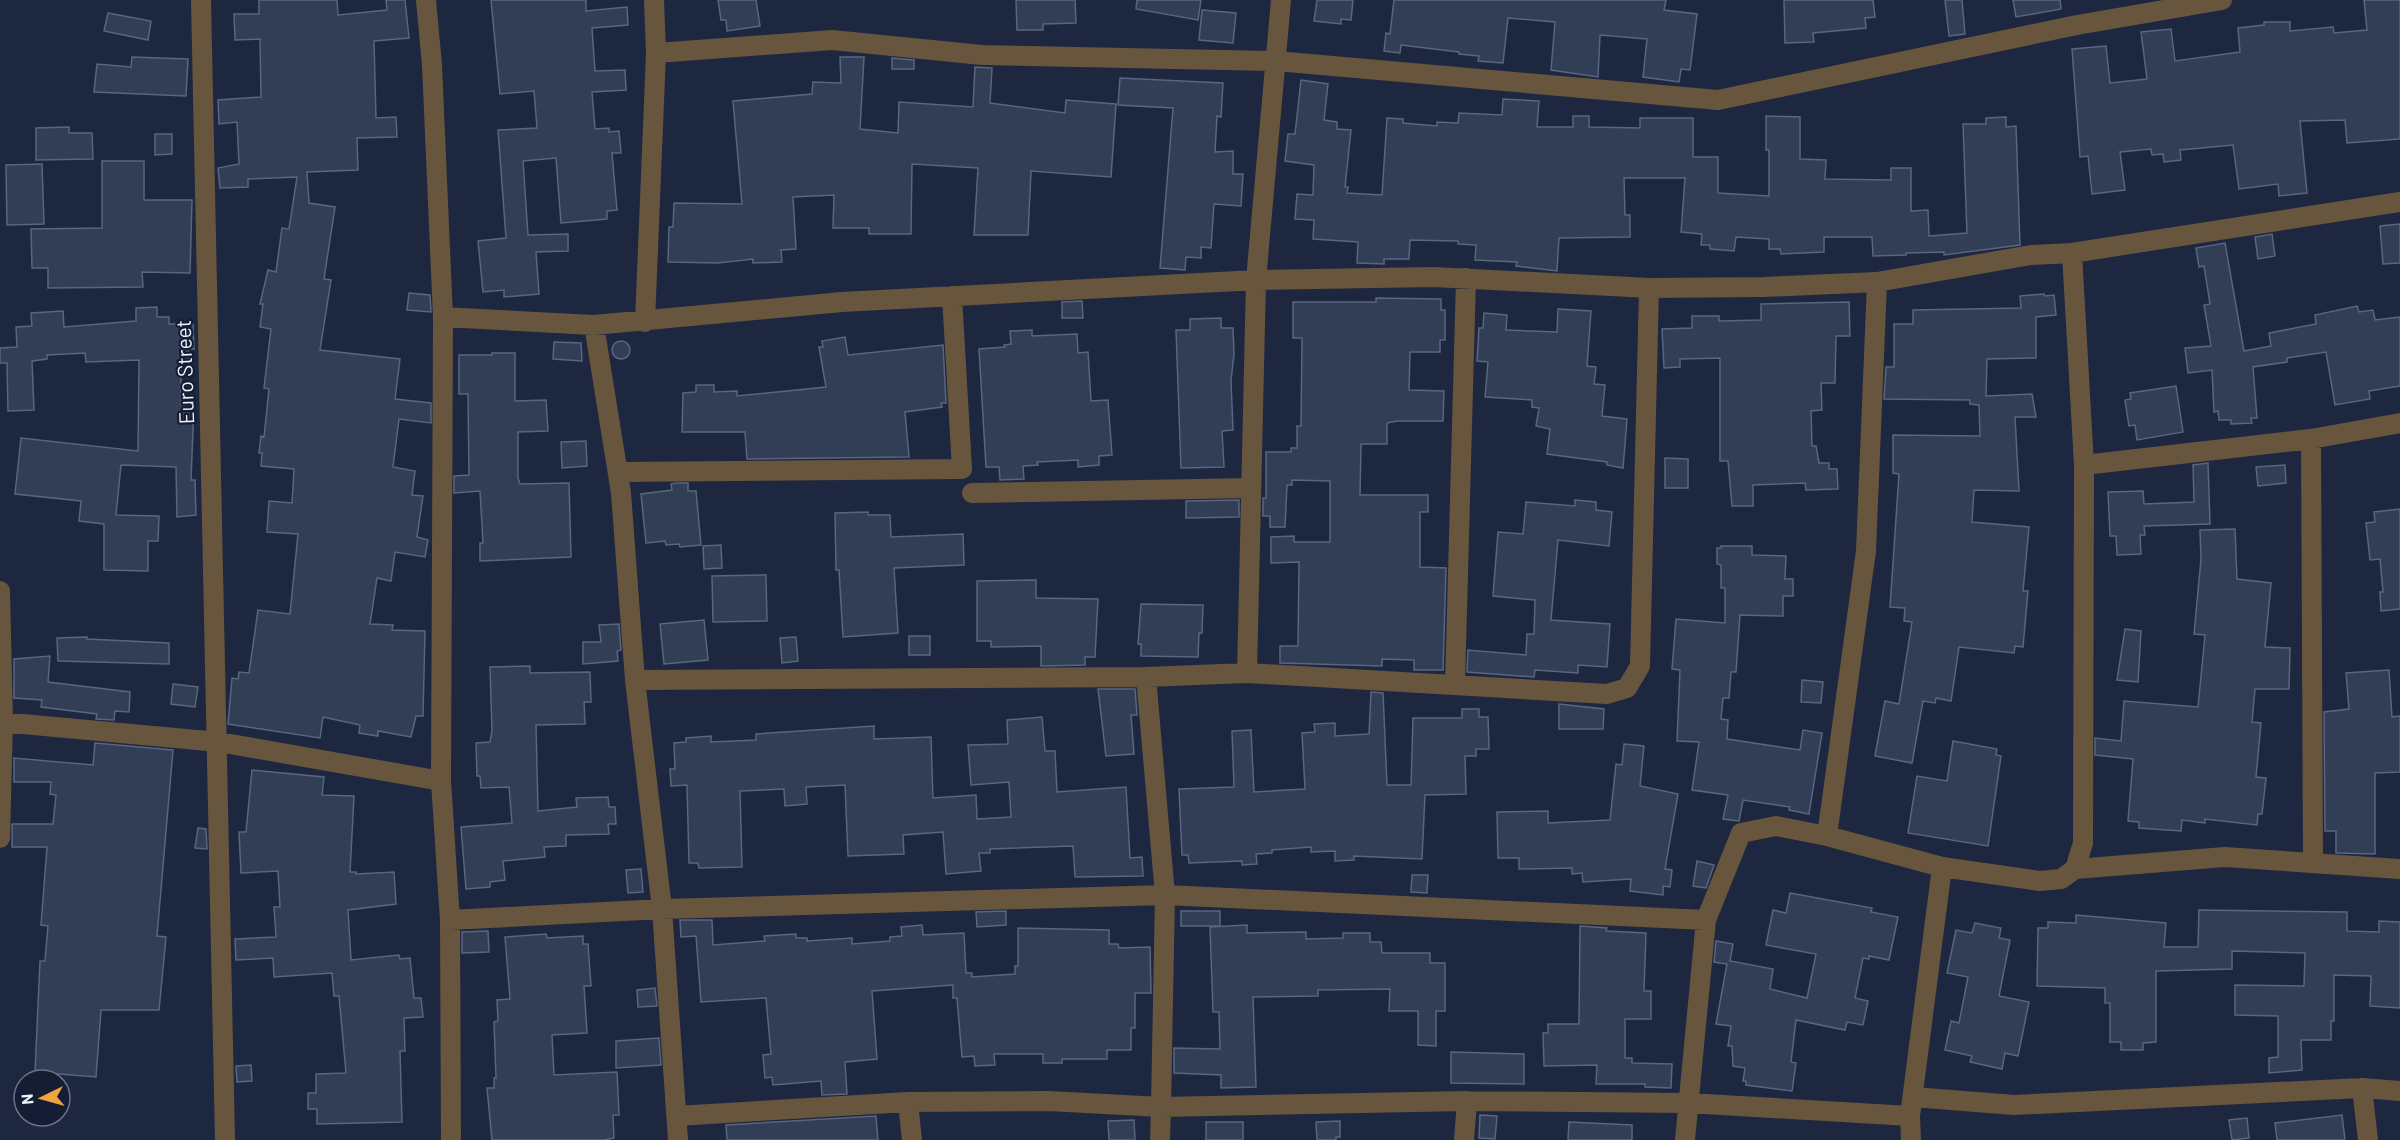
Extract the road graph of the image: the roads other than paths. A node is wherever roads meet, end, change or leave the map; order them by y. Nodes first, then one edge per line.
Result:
1 (201, 0) edge
2 (426, 0) edge
3 (654, 0) edge
4 (1281, 0) edge
5 (2222, 0) edge
6 (656, 53) junction
7 (1276, 61) junction
8 (2400, 202) edge
9 (2072, 253) junction
10 (1466, 278) junction
11 (1256, 280) junction
12 (1877, 282) junction
13 (1650, 288) junction
14 (952, 296) junction
15 (443, 317) junction
16 (645, 322) junction
17 (594, 325) junction
18 (2400, 423) edge
19 (2311, 439) junction
20 (2084, 465) junction
21 (618, 472) junction
22 (1251, 488) junction
23 (972, 493) dead end
24 (0, 591) edge
25 (1247, 673) junction
26 (1146, 677) junction
27 (635, 680) junction
28 (1455, 684) junction
29 (2, 722) edge
30 (219, 742) junction
31 (441, 781) junction
32 (1827, 836) junction
33 (0, 838) edge
34 (2313, 861) junction
35 (1942, 867) junction
36 (2075, 869) junction
37 (2400, 869) edge
38 (1165, 895) junction
39 (662, 909) junction
40 (450, 920) junction
41 (1706, 920) junction
42 (2362, 1088) junction
43 (2400, 1091) edge
44 (1467, 1101) junction
45 (908, 1102) junction
46 (1688, 1103) junction
47 (1161, 1107) junction
48 (1912, 1107) junction
49 (676, 1116) junction
50 (225, 1140) edge
51 (450, 1140) edge
52 (678, 1140) edge
53 (912, 1140) edge
54 (1160, 1140) edge
55 (1464, 1140) edge
56 (1685, 1140) edge
57 (1911, 1140) edge
58 (2368, 1140) edge

1 - 30 street, Euro Street
2 - 15 street
3 - 6 street
4 - 7 street
5 - 7 street
6 - 7 street
6 - 16 street
7 - 11 street
8 - 9 street
9 - 12 street
9 - 20 street
10 - 11 street
10 - 13 street
10 - 28 street
11 - 14 street
11 - 22 street
12 - 13 street
12 - 32 street
13 - 28 street
14 - 16 street
14 - 21 street
15 - 17 street
15 - 31 street
16 - 17 street
17 - 21 street
18 - 19 street
19 - 20 street
19 - 34 street
20 - 36 street
21 - 27 street
22 - 23 street
22 - 25 street
24 - 29 street
25 - 26 street
25 - 28 street
26 - 27 street
26 - 38 street
27 - 39 street
29 - 30 street
29 - 33 street
30 - 31 street
30 - 50 street, Euro Street
31 - 40 street
32 - 35 street
32 - 41 street
34 - 36 street
34 - 37 street
35 - 36 street
35 - 48 street
38 - 39 street
38 - 41 street
38 - 47 street
39 - 40 street
39 - 49 street
40 - 51 street
41 - 46 street
42 - 43 street
42 - 48 street
42 - 58 street
44 - 46 street
44 - 47 street
44 - 55 street
45 - 47 street
45 - 49 street
45 - 53 street
46 - 48 street
46 - 56 street
47 - 54 street
48 - 57 street
49 - 52 street

